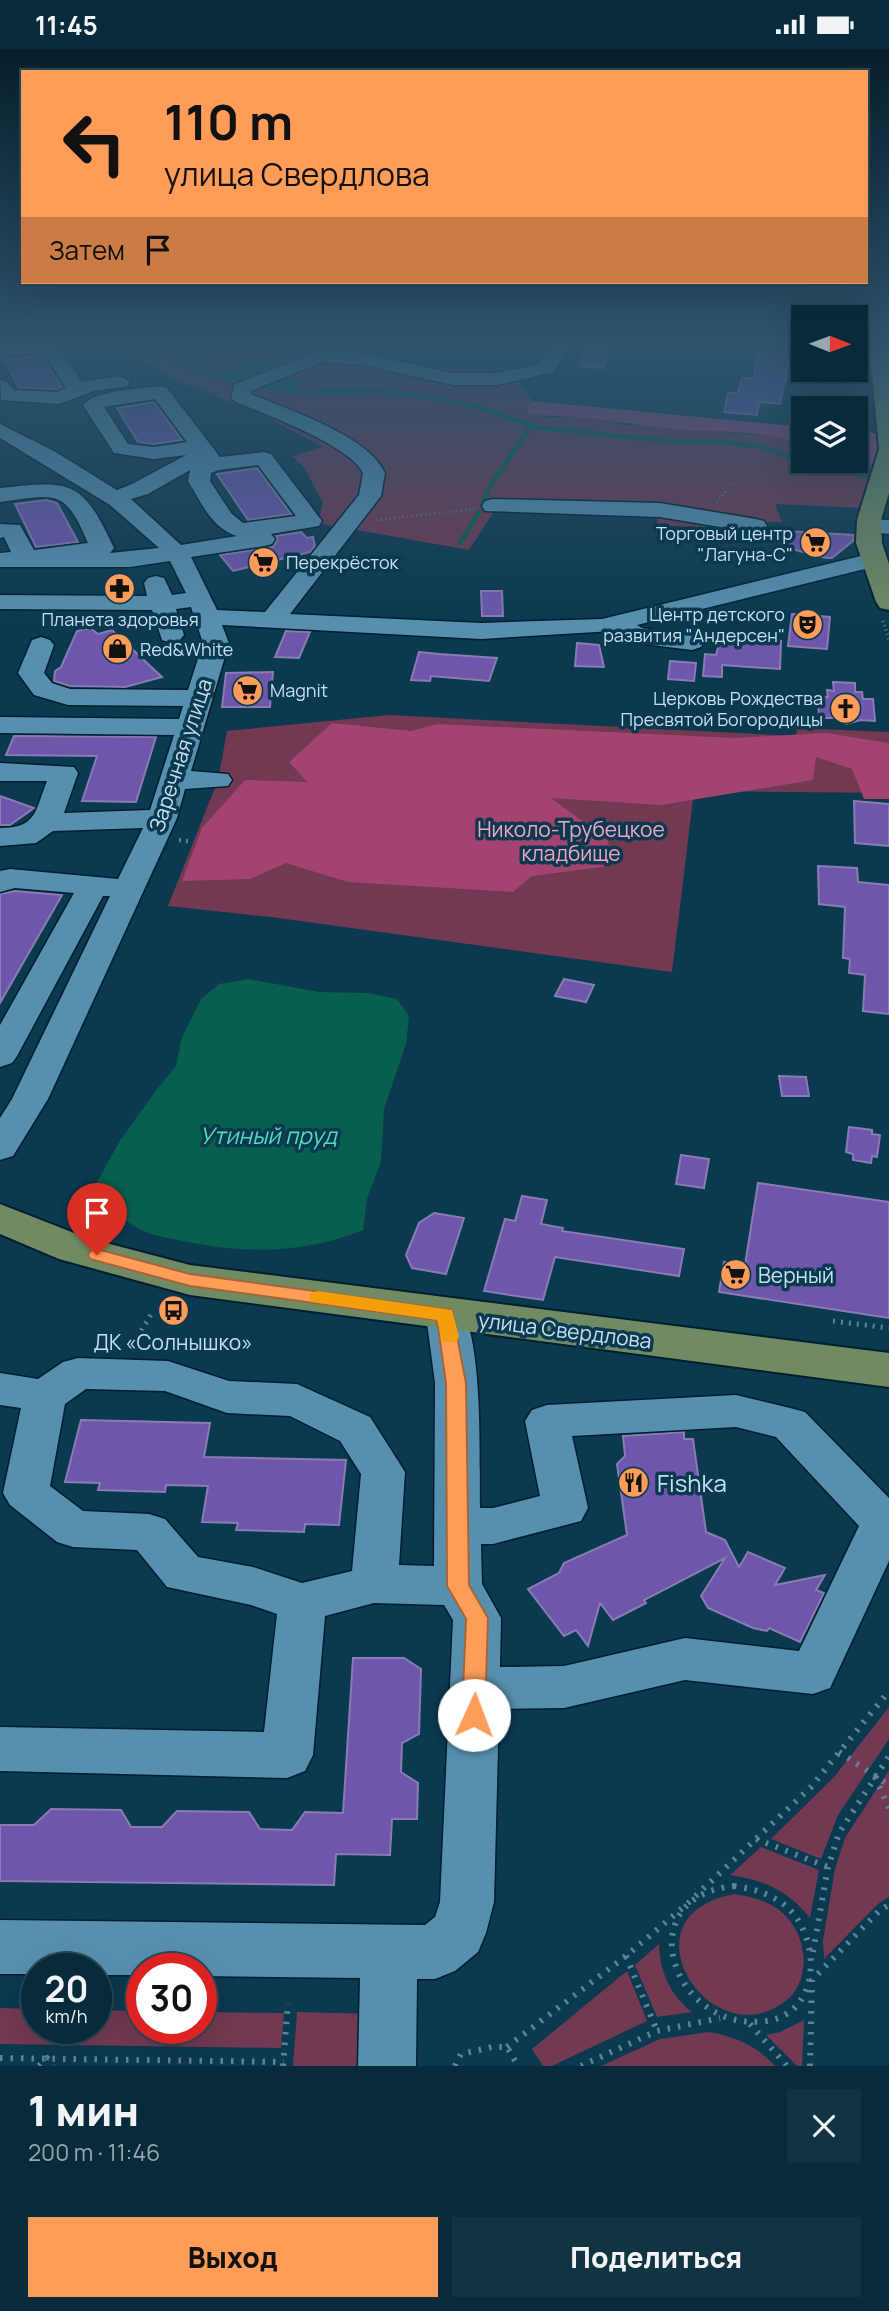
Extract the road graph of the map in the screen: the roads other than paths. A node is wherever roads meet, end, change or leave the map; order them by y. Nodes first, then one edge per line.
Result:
1 (31, 437) edge
2 (113, 437) edge
3 (193, 437) edge
4 (337, 437) edge
5 (883, 437) edge
6 (344, 440) junction
7 (206, 455) junction
8 (264, 458) junction
9 (885, 460) edge
10 (125, 466) dead end
11 (77, 472) junction
12 (0, 482) edge
13 (127, 493) junction
14 (0, 495) edge
15 (485, 507) road end
16 (756, 526) dead end
17 (879, 527) edge
18 (320, 529) dead end
19 (0, 531) edge
20 (177, 554) junction
21 (26, 558) junction
22 (0, 560) edge
23 (130, 560) junction
24 (873, 560) junction
25 (0, 602) edge
26 (889, 602) edge
27 (164, 603) junction
28 (203, 608) junction
29 (272, 620) junction
30 (618, 623) junction
31 (171, 635) dead end
32 (692, 642) dead end
33 (41, 645) dead end
34 (199, 698) junction
35 (0, 725) edge
36 (191, 727) junction
37 (0, 772) edge
38 (175, 780) junction
39 (218, 780) dead end
40 (162, 818) junction
41 (46, 822) junction
42 (0, 837) edge
43 (0, 883) edge
44 (93, 886) junction
45 (129, 888) junction
46 (0, 1056) edge
47 (15, 1098) edge
48 (0, 1147) edge
49 (2, 1226) edge
50 (446, 1315) junction
51 (889, 1370) edge
52 (0, 1389) edge
53 (46, 1396) junction
54 (457, 1526) junction
55 (374, 1584) junction
56 (458, 1586) junction
57 (302, 1603) junction
58 (475, 1688) junction
59 (0, 1749) edge
60 (0, 1947) edge
61 (389, 1954) junction
62 (387, 2066) edge

1 - 11 street, Заречная улица
2 - 7 street
3 - 7 street
4 - 6 street
5 - 9 main road
6 - 8 street
6 - 29 street
7 - 8 street
7 - 8 street
7 - 13 street
9 - 17 main road
10 - 13 street
11 - 12 street
11 - 13 street, Заречная улица
13 - 20 street, Заречная улица
14 - 21 street
15 - 16 street
17 - 24 main road
18 - 20 street
19 - 21 street
20 - 23 street
20 - 28 street, Заречная улица
21 - 22 street
21 - 23 street
23 - 27 street
24 - 26 main road
24 - 30 street
25 - 27 street
27 - 28 street
27 - 31 street
28 - 29 street
28 - 34 street, Заречная улица
29 - 30 street
30 - 32 street
33 - 34 street
34 - 36 street, Заречная улица
35 - 36 street
36 - 38 street, Заречная улица
37 - 41 street
38 - 39 street
38 - 40 street, Заречная улица
40 - 41 street
40 - 45 street, Заречная улица
41 - 42 street
43 - 44 street
44 - 45 street
44 - 46 street
45 - 47 street, Заречная улица
47 - 48 street, Заречная улица
49 - 50 main road, улица Свердлова
50 - 51 main road, улица Свердлова
50 - 54 street
52 - 53 street
53 - 55 street
53 - 57 street
54 - 56 street
54 - 58 street
55 - 56 street
55 - 57 street
56 - 58 street
57 - 59 street
58 - 61 street
60 - 61 street
61 - 62 street

